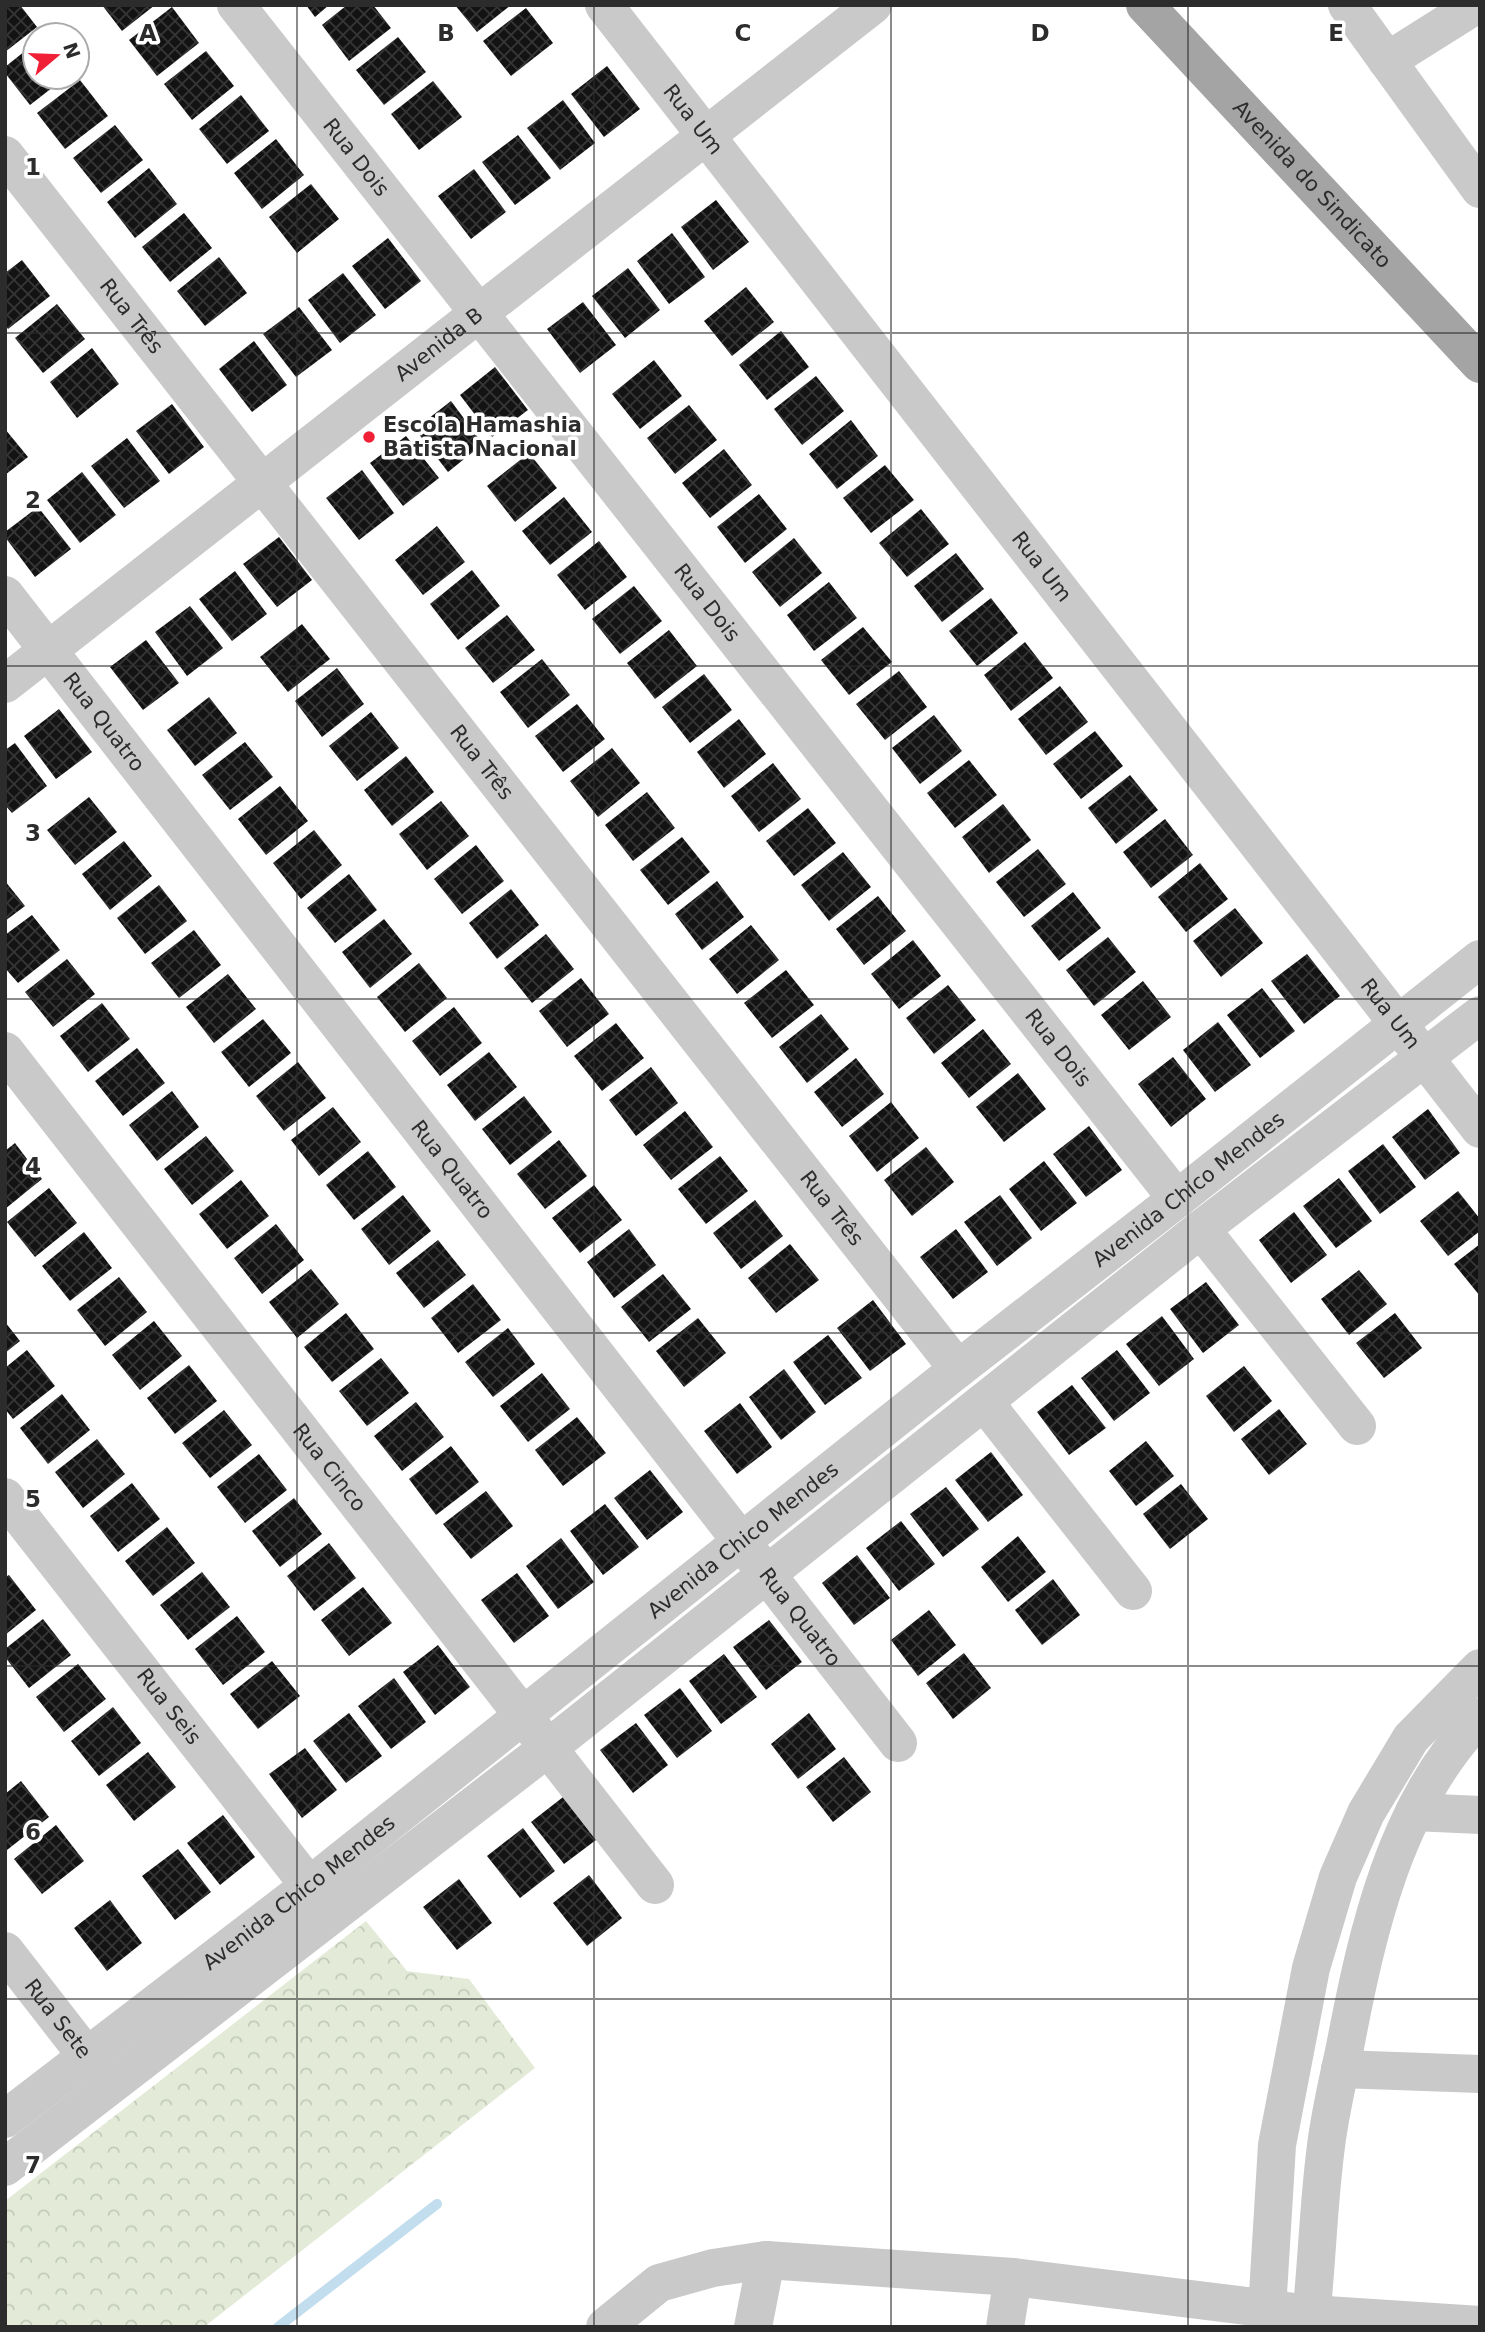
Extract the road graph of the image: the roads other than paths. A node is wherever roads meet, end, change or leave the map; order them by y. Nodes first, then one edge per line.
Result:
1 (236, 5) edge
2 (604, 5) edge
3 (873, 5) edge
4 (1144, 5) edge
5 (1347, 5) edge
6 (1476, 5) edge
7 (1387, 61) junction
8 (708, 138) junction
9 (5, 155) edge
10 (1480, 189) edge
11 (480, 315) junction
12 (1473, 345) edge
13 (263, 484) junction
14 (5, 596) edge
15 (48, 651) junction
16 (5, 684) edge
17 (1480, 959) edge
18 (1480, 1015) edge
19 (1398, 1025) junction
20 (5, 1052) edge
21 (1424, 1058) junction
22 (1480, 1129) edge
23 (1177, 1199) junction
24 (1201, 1229) junction
25 (958, 1369) junction
26 (985, 1403) junction
27 (1357, 1426) dead end
28 (5, 1497) edge
29 (741, 1542) junction
30 (766, 1573) junction
31 (1133, 1591) dead end
32 (1480, 1668) edge
33 (523, 1716) junction
34 (1480, 1717) edge
35 (898, 1743) dead end
36 (548, 1748) junction
37 (1414, 1812) junction
38 (1480, 1815) edge
39 (655, 1885) dead end
40 (309, 1886) junction
41 (333, 1916) junction
42 (5, 1951) edge
43 (87, 2056) junction
44 (1340, 2069) junction
45 (1480, 2074) edge
46 (110, 2086) junction
47 (5, 2119) edge
48 (5, 2167) edge
49 (766, 2260) junction
50 (1013, 2277) junction
51 (1267, 2318) edge
52 (1310, 2320) edge
53 (1480, 2325) edge
54 (605, 2327) edge
55 (753, 2327) edge
56 (1005, 2327) edge

1 - 11 street, Rua Dois
2 - 8 street, Rua Um
3 - 8 street, Avenida B
4 - 12 main road, Avenida do Sindicato
5 - 7 street
6 - 7 street
7 - 10 street
8 - 11 street, Avenida B
8 - 19 street, Rua Um
9 - 13 street, Rua Três
11 - 13 street, Avenida B
11 - 23 street, Rua Dois
13 - 15 street, Avenida B
13 - 25 street, Rua Três
14 - 15 street, Rua Quatro
15 - 16 street, Avenida B
15 - 29 street, Rua Quatro
17 - 19 street, Avenida Chico Mendes
18 - 21 street, Avenida Chico Mendes
19 - 21 street, Rua Um
19 - 23 street, Avenida Chico Mendes
20 - 33 street, Rua Cinco
21 - 22 street, Rua Um
21 - 24 street, Avenida Chico Mendes
23 - 25 street, Avenida Chico Mendes
24 - 26 street, Avenida Chico Mendes
24 - 27 street
25 - 29 street, Avenida Chico Mendes
26 - 30 street, Avenida Chico Mendes
26 - 31 street
28 - 40 street, Rua Seis
29 - 30 street, Rua Quatro
29 - 33 street, Avenida Chico Mendes
30 - 35 street, Rua Quatro
30 - 36 street, Avenida Chico Mendes
32 - 51 street
33 - 36 street, Rua Cinco
33 - 40 street, Avenida Chico Mendes
34 - 37 street
36 - 39 street, Rua Cinco
36 - 41 street, Avenida Chico Mendes
37 - 38 street
37 - 44 street
40 - 41 street, Rua Seis
40 - 43 street, Avenida Chico Mendes
41 - 46 street, Avenida Chico Mendes
42 - 43 street, Rua Sete
43 - 46 street, Rua Sete
43 - 47 street, Avenida Chico Mendes
44 - 45 street
44 - 52 street
46 - 48 street, Avenida Chico Mendes
49 - 50 street
49 - 54 street
49 - 55 street
50 - 51 street
50 - 56 street
51 - 52 street
52 - 53 street

